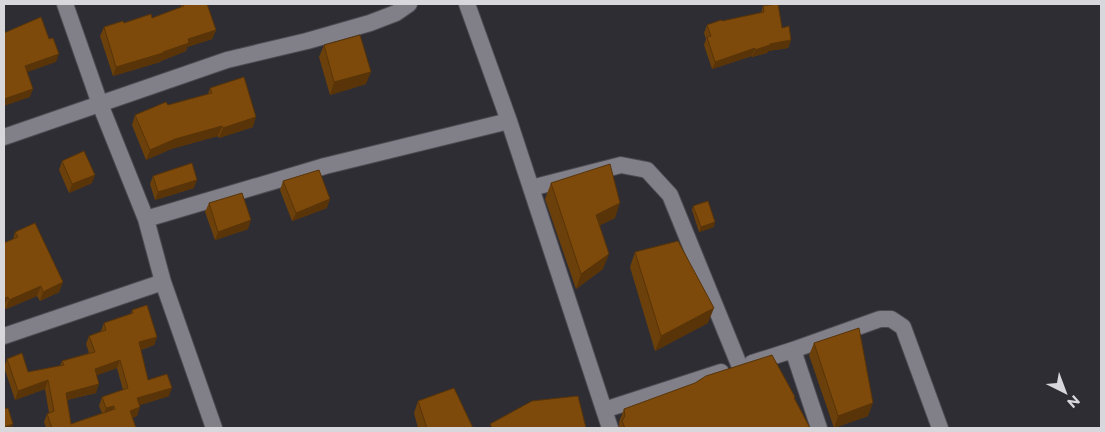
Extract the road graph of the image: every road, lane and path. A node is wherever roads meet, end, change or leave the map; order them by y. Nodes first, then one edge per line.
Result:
1 (65, 4) edge
2 (409, 4) edge
3 (467, 4) edge
4 (100, 104) junction
5 (509, 120) junction
6 (4, 138) edge
7 (531, 188) junction
8 (146, 219) junction
9 (162, 282) junction
10 (4, 336) edge
11 (792, 350) junction
12 (740, 367) junction
13 (604, 410) junction
14 (214, 428) edge
15 (610, 428) edge
16 (819, 428) edge
17 (940, 428) edge

1 - 4 street
2 - 4 street
3 - 5 street
4 - 6 street
4 - 8 street
5 - 7 street
5 - 8 street
7 - 12 street
7 - 13 street
8 - 9 street
9 - 10 street
9 - 14 street
11 - 12 street
11 - 16 street
11 - 17 street
12 - 13 street
13 - 15 street

